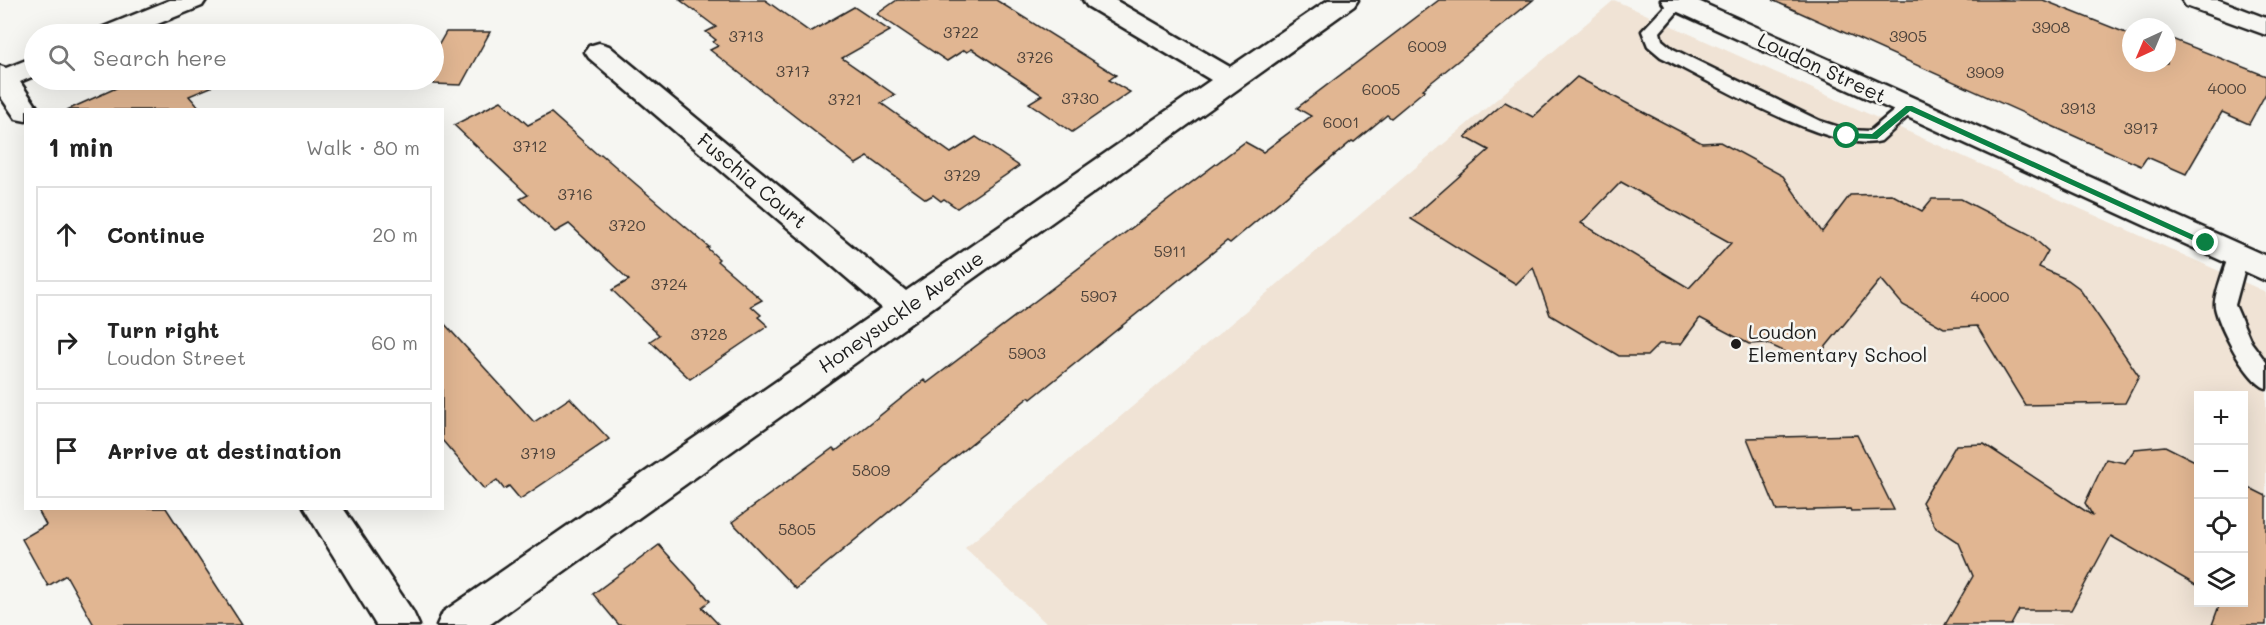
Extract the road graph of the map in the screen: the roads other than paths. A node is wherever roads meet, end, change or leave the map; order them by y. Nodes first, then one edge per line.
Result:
1 (193, 0) edge
2 (1096, 0) edge
3 (1345, 0) edge
4 (2195, 0) edge
5 (1676, 1) edge
6 (134, 24) edge
7 (2266, 27) edge
8 (599, 52) dead end
9 (24, 69) edge
10 (2, 77) edge
11 (1231, 80) junction
12 (1909, 108) junction
13 (24, 109) edge
14 (2238, 257) junction
15 (2266, 269) edge
16 (905, 309) junction
17 (2266, 379) edge
18 (323, 510) edge
19 (399, 625) edge
20 (457, 625) edge

1 - 6 street
2 - 11 street
3 - 11 street, Honeysuckle Avenue
4 - 7 street
5 - 12 street, Loudon Street
5 - 12 lane
8 - 16 street, Fuschia Court
9 - 10 street
10 - 13 street
11 - 16 street, Honeysuckle Avenue
12 - 14 street, Loudon Street
14 - 15 street, Loudon Street
14 - 17 lane
16 - 20 street, Honeysuckle Avenue
18 - 19 street

